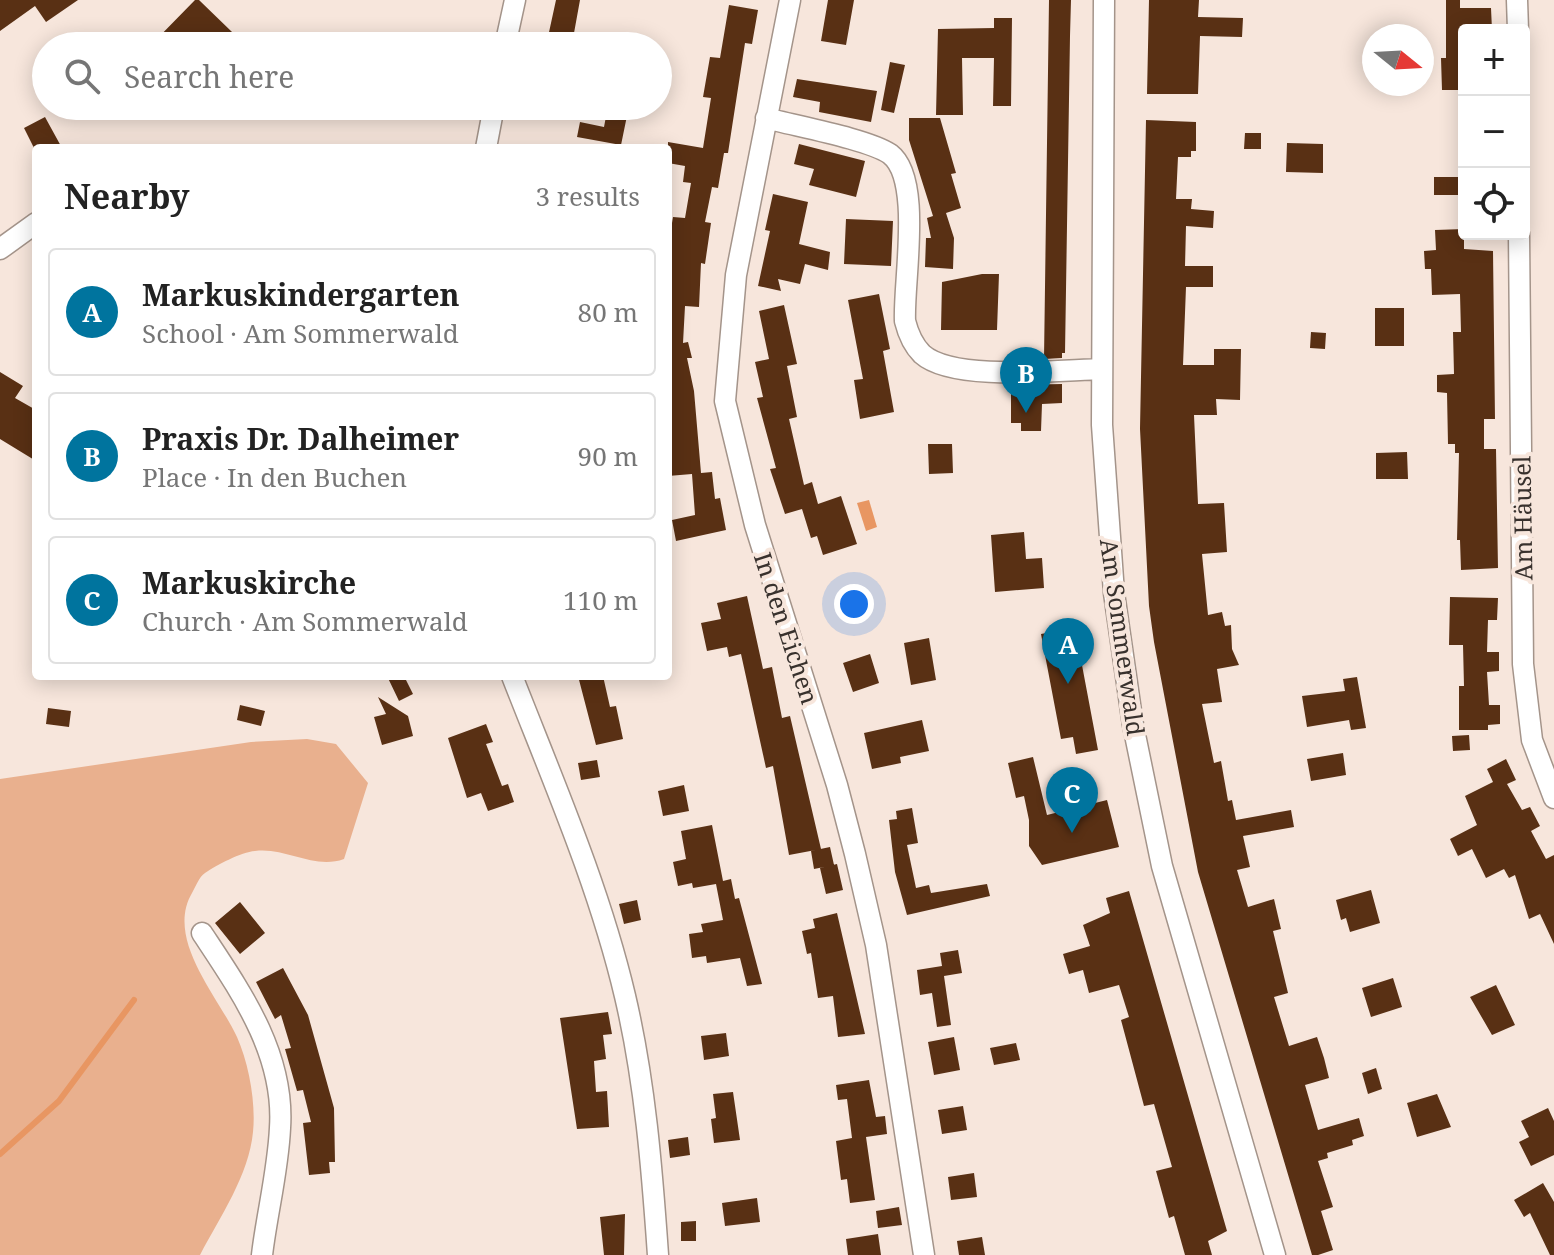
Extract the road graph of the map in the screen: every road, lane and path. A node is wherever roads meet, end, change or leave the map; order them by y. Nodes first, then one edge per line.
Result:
1 (515, 0) edge
2 (790, 0) edge
3 (1104, 0) edge
4 (1517, 0) edge
5 (1518, 24) edge
6 (508, 32) edge
7 (766, 118) junction
8 (491, 120) edge
9 (487, 144) edge
10 (32, 226) edge
11 (1519, 240) edge
12 (0, 249) edge
13 (1102, 369) junction
14 (514, 680) edge
15 (1554, 798) edge
16 (202, 933) dead end
17 (262, 1255) edge
18 (658, 1255) edge
19 (924, 1255) edge
20 (1275, 1255) edge

1 - 6 street
2 - 7 street, In den Eichen
3 - 13 street, Am Sommerwald
4 - 5 street
7 - 13 street
7 - 19 street, In den Eichen
8 - 9 street
10 - 12 street
11 - 15 street, Am Häusel
13 - 20 street, Am Sommerwald
14 - 18 street
16 - 17 street

